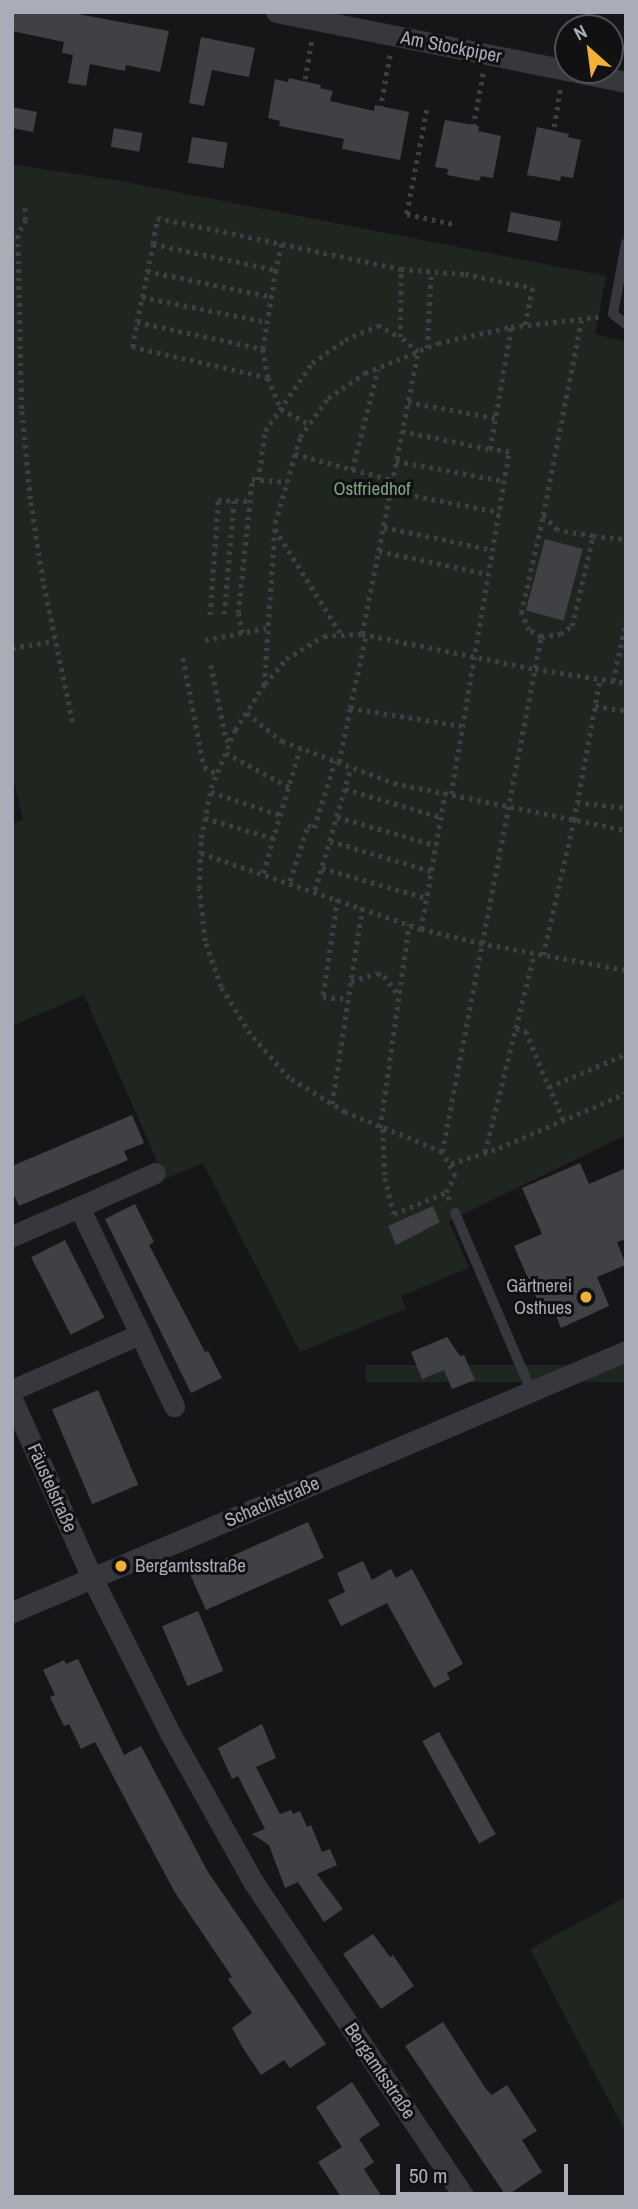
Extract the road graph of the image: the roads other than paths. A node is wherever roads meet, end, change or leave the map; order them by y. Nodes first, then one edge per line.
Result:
1 (276, 12) edge
2 (626, 82) edge
3 (626, 243) edge
4 (626, 324) edge
5 (155, 1173) dead end
6 (79, 1207) junction
7 (455, 1213) road end
8 (12, 1236) edge
9 (139, 1334) junction
10 (626, 1351) edge
11 (12, 1390) edge
12 (531, 1390) junction
13 (12, 1399) edge
14 (174, 1406) dead end
15 (92, 1578) junction
16 (12, 1612) edge
17 (460, 2195) edge

1 - 2 street, Am Stockpiper
3 - 4 lane
5 - 6 street
6 - 8 street
6 - 9 street
7 - 12 lane
9 - 11 street
9 - 14 street
10 - 12 street, Schachtstraße
12 - 15 street, Schachtstraße
13 - 15 street, Fäustelstraße
15 - 16 street, Schachtstraße
15 - 17 street, Bergamtsstraße

